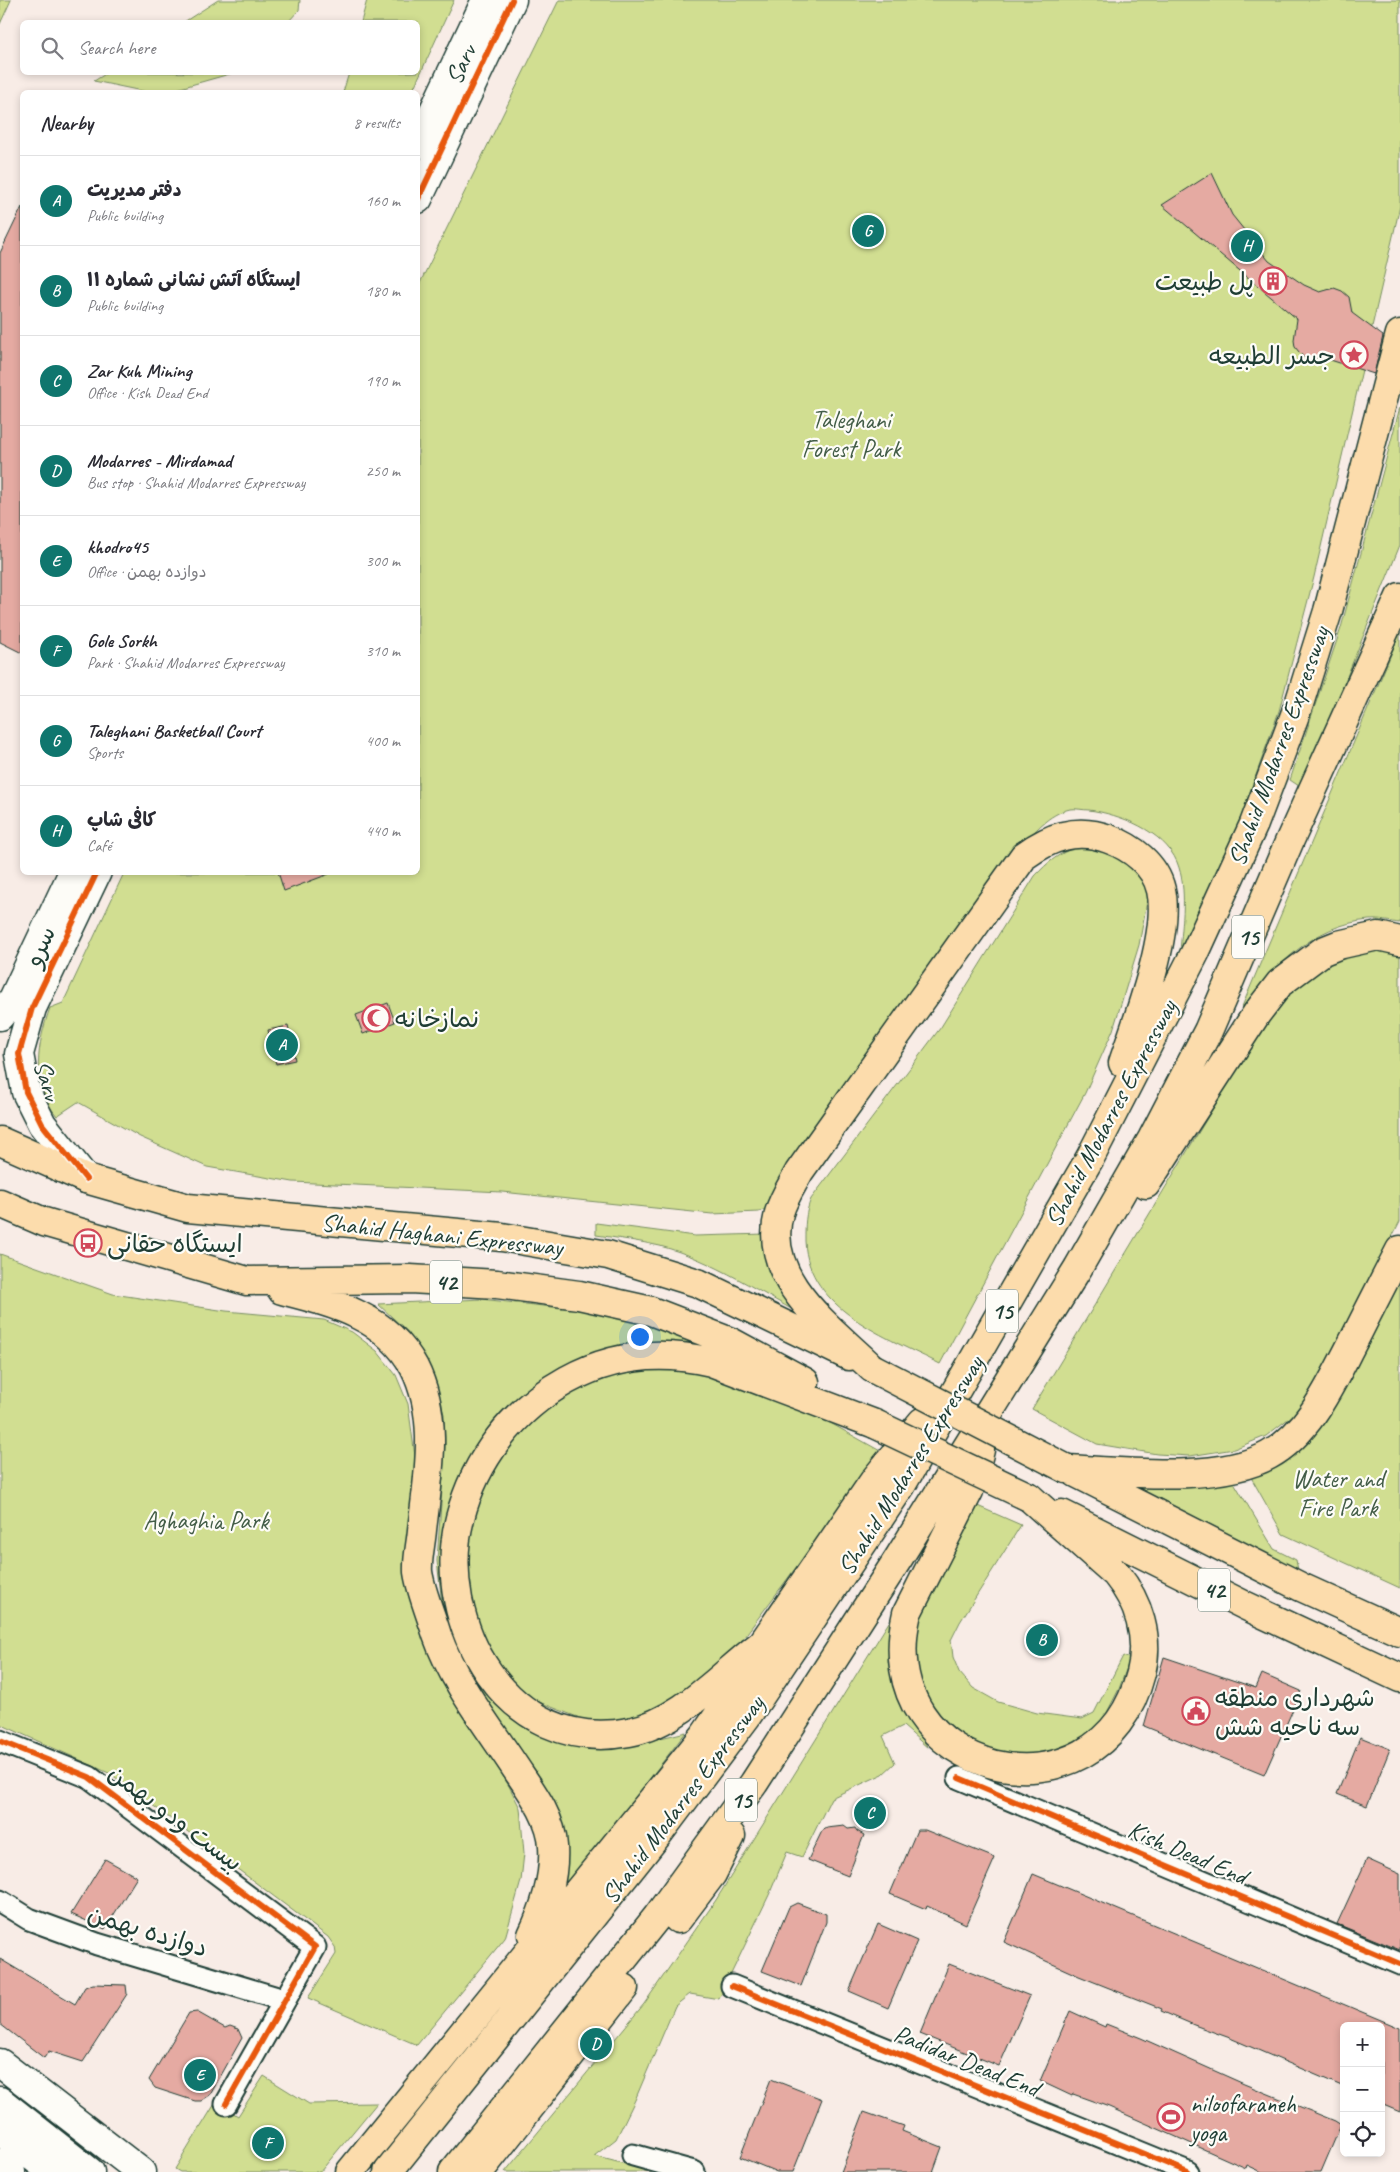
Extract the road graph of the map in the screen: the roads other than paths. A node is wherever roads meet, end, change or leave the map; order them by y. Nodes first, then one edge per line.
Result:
1 (486, 0) edge
2 (512, 0) edge
3 (420, 140) edge
4 (420, 195) edge
5 (1400, 334) edge
6 (1400, 597) edge
7 (72, 875) edge
8 (95, 875) edge
9 (1400, 941) edge
10 (0, 1016) edge
11 (0, 1142) edge
12 (1090, 1158) junction
13 (86, 1179) junction
14 (0, 1203) edge
15 (1400, 1250) edge
16 (1078, 1268) junction
17 (247, 1281) junction
18 (974, 1360) junction
19 (872, 1368) junction
20 (993, 1404) junction
21 (875, 1424) junction
22 (1067, 1469) junction
23 (1029, 1497) junction
24 (819, 1610) junction
25 (1400, 1632) edge
26 (762, 1644) junction
27 (1400, 1678) edge
28 (0, 1741) edge
29 (960, 1778) dead end
30 (754, 1783) junction
31 (0, 1901) edge
32 (1400, 1964) edge
33 (732, 1986) dead end
34 (497, 1991) junction
35 (284, 2000) junction
36 (0, 2063) edge
37 (30, 2086) junction
38 (0, 2088) edge
39 (0, 2101) edge
40 (226, 2104) dead end
41 (0, 2131) edge
42 (632, 2155) dead end
43 (0, 2163) edge
44 (11, 2172) edge
45 (52, 2172) edge
46 (90, 2172) edge
47 (141, 2172) edge
48 (350, 2172) edge
49 (388, 2172) edge
50 (453, 2172) edge
51 (479, 2172) edge
52 (694, 2172) edge
53 (1188, 2172) edge

1 - 3 street
2 - 4 street, Sarv
5 - 12 highway, Shahid Modarres Expressway / 15
6 - 16 highway, Shahid Modarres Expressway / 15
7 - 10 street, سرو
8 - 13 street, Sarv
9 - 16 highway
11 - 13 highway, Shahid Haghani Expressway / 42
12 - 18 highway, Shahid Modarres Expressway / 15
12 - 19 highway
13 - 19 highway, Shahid Haghani Expressway / 42
14 - 17 highway, Shahid Haghani Expressway / 42
15 - 22 highway
16 - 20 highway, Shahid Modarres Expressway / 15
17 - 21 highway, Shahid Haghani Expressway / 42
17 - 34 highway
18 - 24 highway, Shahid Modarres Expressway / 15
18 - 26 highway
19 - 22 highway, 42, bridge
20 - 23 highway
20 - 30 highway, Shahid Modarres Expressway / 15
21 - 23 highway, 42, bridge
21 - 26 highway
22 - 25 highway, 42
23 - 27 highway, 42
24 - 26 highway
24 - 49 highway, Shahid Modarres Expressway / 15
26 - 34 highway
28 - 35 street, بیست ودو بهمن
29 - 32 street, Kish Dead End
30 - 50 highway, Shahid Modarres Expressway / 15
30 - 51 highway
31 - 35 street, دوازده بهمن
33 - 53 street, Padidar Dead End
34 - 48 highway
35 - 40 street
36 - 37 street
37 - 38 street
37 - 47 street
39 - 46 street
41 - 45 street
42 - 52 street
43 - 44 street

